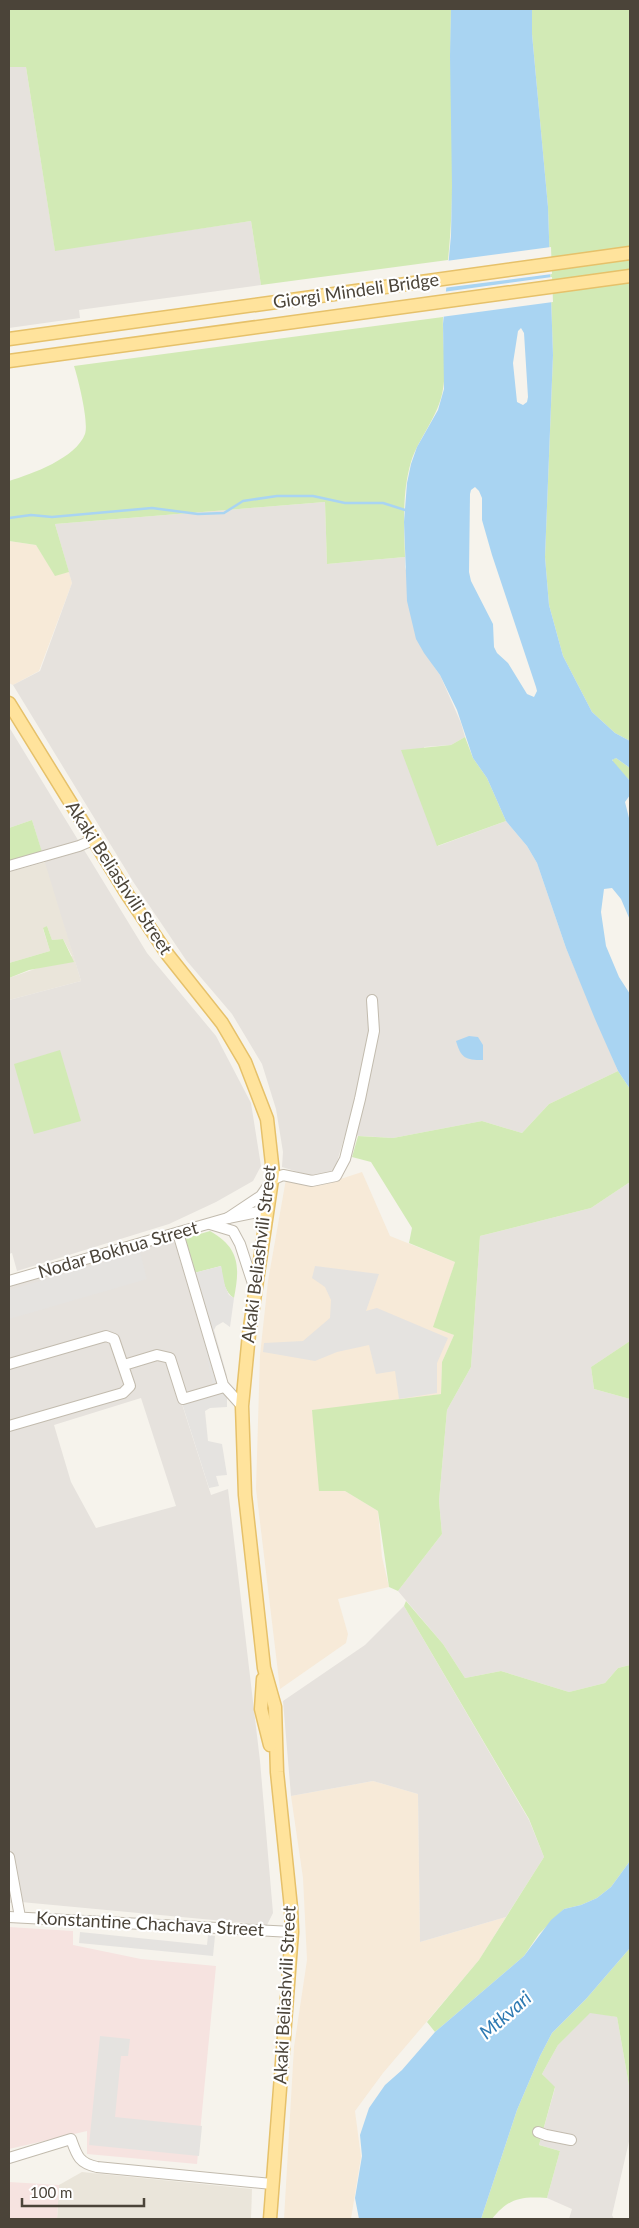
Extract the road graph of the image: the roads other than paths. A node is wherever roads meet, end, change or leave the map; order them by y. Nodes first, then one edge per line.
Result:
1 (630, 253) edge
2 (630, 276) edge
3 (9, 339) edge
4 (9, 361) edge
5 (9, 703) edge
6 (93, 840) junction
7 (9, 866) edge
8 (372, 1000) dead end
9 (272, 1180) junction
10 (268, 1210) junction
11 (228, 1218) junction
12 (210, 1224) junction
13 (178, 1233) junction
14 (9, 1281) edge
15 (255, 1291) junction
16 (9, 1364) edge
17 (124, 1365) junction
18 (224, 1387) junction
19 (242, 1406) junction
20 (9, 1426) edge
21 (264, 1668) junction
22 (275, 1707) junction
23 (261, 1709) junction
24 (277, 1772) junction
25 (9, 1857) edge
26 (9, 1917) edge
27 (20, 1917) junction
28 (292, 1932) junction
29 (538, 2132) dead end
30 (571, 2140) dead end
31 (9, 2158) edge
32 (272, 2184) junction
33 (270, 2219) edge

1 - 3 main road, Giorgi Mindeli Bridge
2 - 4 main road, Giorgi Mindeli Bridge
5 - 6 main road, Akaki Beliashvili Street
6 - 7 street
6 - 9 main road, Akaki Beliashvili Street
8 - 9 street
9 - 10 main road, Akaki Beliashvili Street
9 - 11 street
10 - 11 street
10 - 15 main road, Akaki Beliashvili Street
11 - 12 street, Nodar Bokhua Street
12 - 13 street, Nodar Bokhua Street
12 - 15 street
13 - 14 street, Nodar Bokhua Street
13 - 18 street
15 - 19 main road, Akaki Beliashvili Street
16 - 17 street
17 - 18 street
17 - 20 street
18 - 19 street
19 - 21 main road, Akaki Beliashvili Street
21 - 22 main road, Akaki Beliashvili Street
21 - 23 main road, Akaki Beliashvili Street
22 - 23 street
22 - 24 main road, Akaki Beliashvili Street
23 - 24 main road, Akaki Beliashvili Street
24 - 28 main road, Akaki Beliashvili Street
25 - 27 street
26 - 27 street, Konstantine Chachava Street
27 - 28 street, Konstantine Chachava Street
28 - 32 main road, Akaki Beliashvili Street
29 - 30 street
31 - 32 street
32 - 33 main road, Akaki Beliashvili Street

